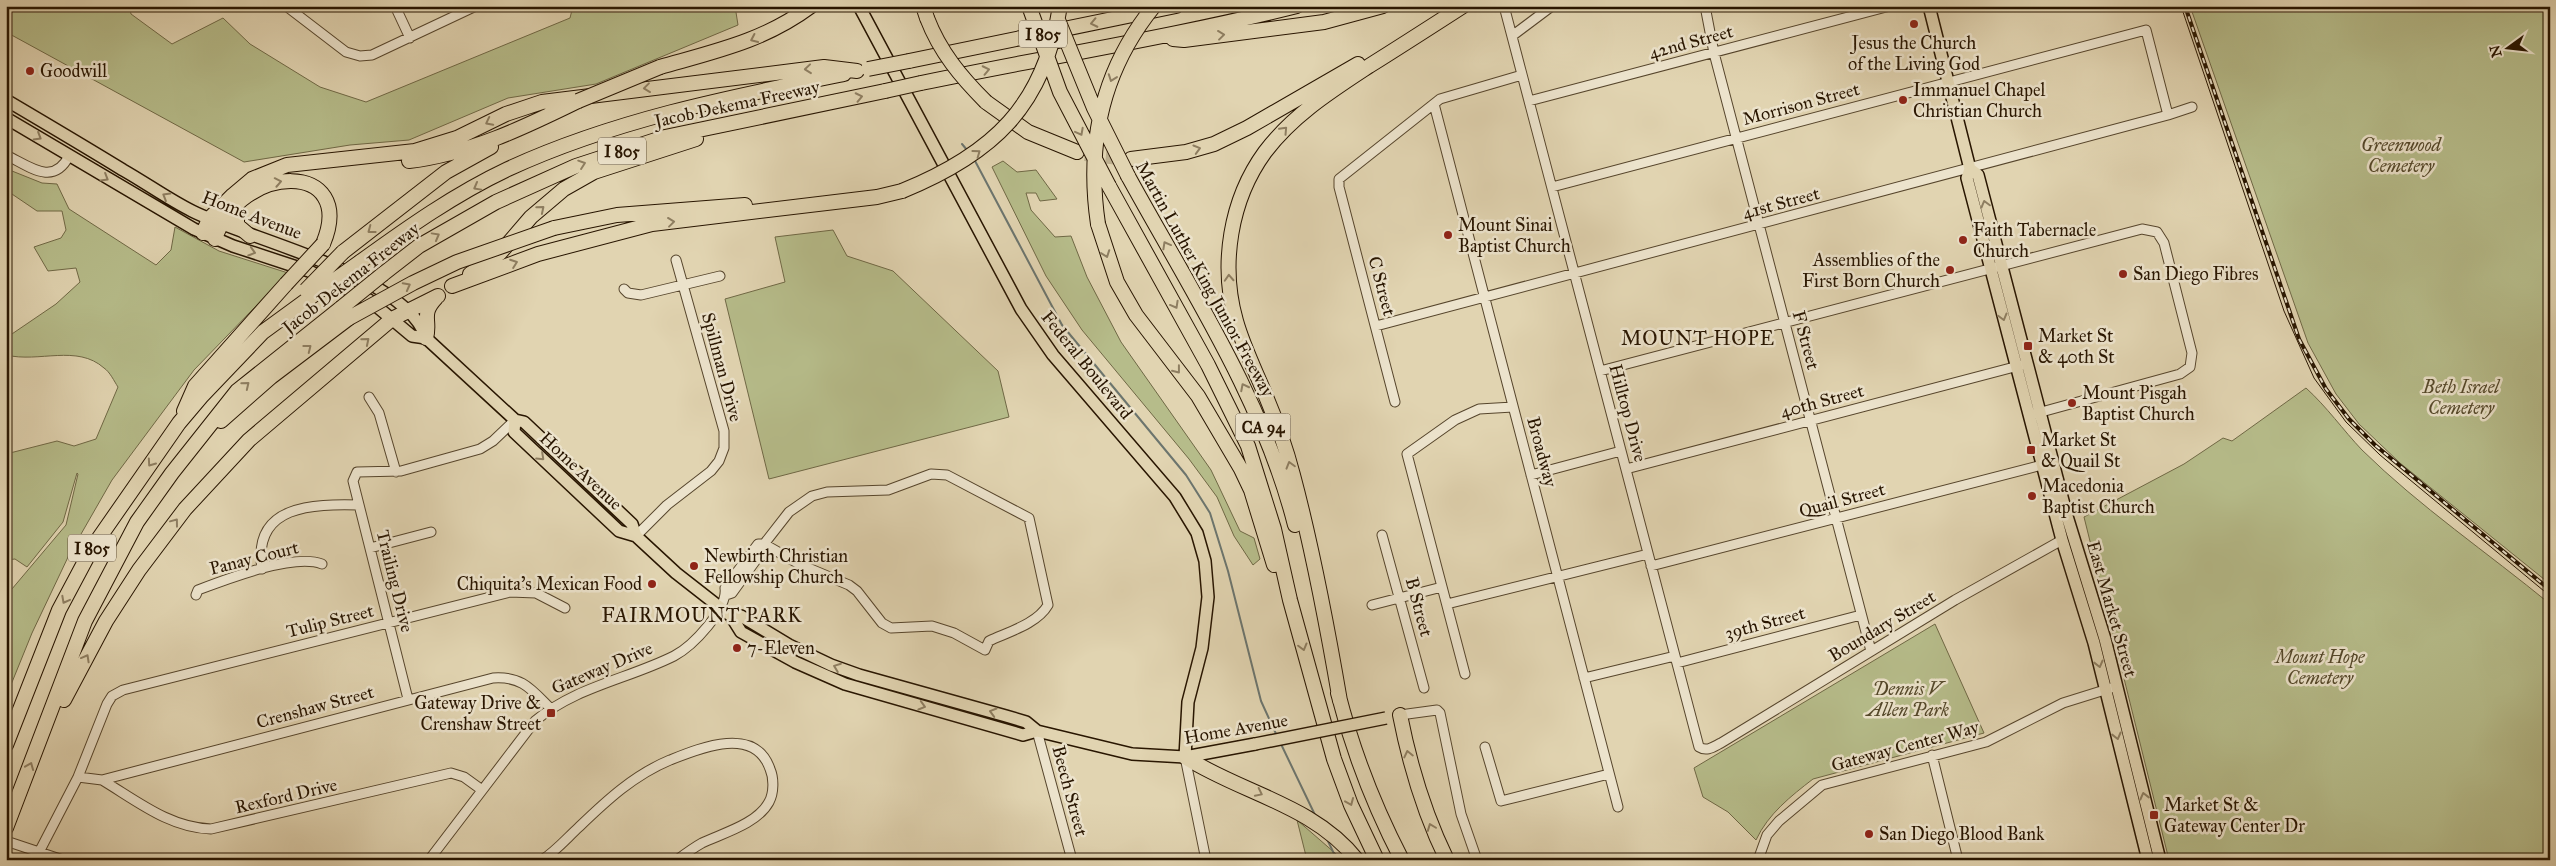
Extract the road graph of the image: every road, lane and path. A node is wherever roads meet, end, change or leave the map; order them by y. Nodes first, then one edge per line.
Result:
1 (286, 6) edge
2 (395, 6) edge
3 (476, 6) edge
4 (811, 6) edge
5 (859, 6) edge
6 (1029, 6) edge
7 (1053, 6) edge
8 (1060, 6) edge
9 (1154, 6) edge
10 (1176, 6) edge
11 (1296, 6) edge
12 (1383, 6) edge
13 (1462, 6) edge
14 (1552, 6) edge
15 (1705, 6) edge
16 (1890, 6) edge
17 (1929, 6) edge
18 (1505, 10) edge
19 (925, 12) edge
20 (1512, 36) junction
21 (410, 38) junction
22 (1155, 38) junction
23 (1714, 53) junction
24 (863, 70) junction
25 (1522, 75) junction
26 (1948, 82) junction
27 (6, 100) edge
28 (1529, 101) junction
29 (1434, 104) junction
30 (2192, 107) dead end
31 (790, 111) junction
32 (2168, 115) junction
33 (6, 118) edge
34 (529, 125) junction
35 (1736, 138) junction
36 (1077, 152) tunnel mouth
37 (6, 155) edge
38 (69, 156) junction
39 (1131, 159) tunnel mouth
40 (314, 161) junction
41 (1970, 169) junction
42 (1552, 187) junction
43 (855, 199) junction
44 (236, 206) junction
45 (214, 222) junction
46 (1759, 225) junction
47 (209, 236) junction
48 (250, 236) junction
49 (676, 260) dead end
50 (2002, 266) junction
51 (1990, 270) junction
52 (1574, 274) junction
53 (720, 276) dead end
54 (684, 285) junction
55 (452, 286) junction
56 (624, 289) dead end
57 (310, 292) junction
58 (438, 296) junction
59 (1485, 297) junction
60 (406, 310) junction
61 (345, 313) junction
62 (392, 319) junction
63 (1785, 322) junction
64 (1376, 326) junction
65 (426, 338) junction
66 (2028, 364) junction
67 (2016, 367) junction
68 (1600, 371) junction
69 (369, 397) dead end
70 (1395, 402) dead end
71 (1513, 407) junction
72 (2040, 412) junction
73 (2029, 415) junction
74 (515, 420) junction
75 (1811, 421) junction
76 (179, 423) junction
77 (1621, 451) junction
78 (2042, 465) junction
79 (1626, 469) junction
80 (396, 472) junction
81 (1531, 475) junction
82 (359, 505) junction
83 (1836, 518) junction
84 (430, 532) dead end
85 (1382, 535) dead end
86 (636, 536) junction
87 (2062, 540) junction
88 (764, 544) junction
89 (370, 548) junction
90 (1648, 554) junction
91 (322, 564) dead end
92 (1651, 566) junction
93 (262, 569) junction
94 (1558, 576) junction
95 (1442, 587) junction
96 (196, 595) dead end
97 (1400, 598) junction
98 (1290, 600) junction
99 (1447, 604) junction
100 (1372, 605) dead end
101 (565, 608) dead end
102 (726, 612) junction
103 (1861, 615) junction
104 (390, 622) junction
105 (2101, 625) junction
106 (1871, 651) junction
107 (1676, 659) junction
108 (1465, 674) dead end
109 (1584, 678) junction
110 (1424, 688) dead end
111 (2111, 688) junction
112 (408, 700) junction
113 (1340, 701) junction
114 (550, 708) junction
115 (51, 713) junction
116 (1393, 716) junction
117 (1037, 731) junction
118 (1721, 743) joint
119 (6, 746) edge
120 (1485, 747) dead end
121 (1932, 755) junction
122 (1185, 757) junction
123 (1610, 774) junction
124 (78, 777) junction
125 (102, 780) junction
126 (482, 790) junction
127 (1618, 807) dead end
128 (6, 828) edge
129 (6, 841) edge
130 (33, 853) edge
131 (1356, 859) edge
132 (63, 860) edge
133 (429, 860) edge
134 (542, 860) edge
135 (677, 860) edge
136 (1072, 860) edge
137 (1206, 860) edge
138 (1377, 860) edge
139 (1402, 860) edge
140 (1447, 860) edge
141 (1477, 860) edge
142 (1758, 860) edge
143 (1958, 860) edge
144 (2148, 860) edge
145 (2160, 860) edge

1 - 21 street
2 - 21 street
3 - 21 street
4 -> 34 highway, bridge
5 - 122 main road, Federal Boulevard
6 -> 98 highway, CA 94, bridge
113 -> 7 highway, Martin Luther King Junior Freeway / CA 94, bridge
43 -> 8 highway, bridge
9 -> 98 highway, bridge
10 -> 24 highway, Jacob Dekema Freeway / I 805, bridge
11 - 22 highway, Jacob Dekema Freeway / I 805
22 -> 12 highway
39 -> 13 highway
113 -> 13 highway
14 - 20 street
15 - 23 street, F Street
16 - 23 street, 42nd Street
17 - 26 main road, East Market Street
18 - 20 street, Hilltop Drive
19 - 36 highway, bridge
20 - 25 street, Hilltop Drive
31 -> 22 highway, Jacob Dekema Freeway / I 805, bridge
23 - 28 street, 42nd Street
23 - 35 street, F Street
24 -> 40 highway
24 -> 57 highway, Jacob Dekema Freeway / I 805, bridge
25 - 28 street, Hilltop Drive
25 - 29 street
26 - 32 street, Morrison Street
26 - 35 street, Morrison Street
26 - 41 main road, East Market Street
45 -> 27 main road, Home Avenue
28 - 42 street, Hilltop Drive
29 - 59 street, Broadway
29 - 64 street, C Street
30 - 32 street, 41st Street
55 -> 31 highway
61 -> 31 highway, Jacob Dekema Freeway / I 805, bridge
32 - 41 street, 41st Street
33 -> 38 main road, Home Avenue
34 - 40 highway
34 -> 57 highway, bridge
35 - 42 street, Morrison Street
35 - 46 street, F Street
37 - 38 street
38 -> 47 main road, Home Avenue
40 - 45 highway
41 - 46 street, 41st Street
50 -> 41 main road, East Market Street
41 - 51 main road, East Market Street
42 - 52 street, Hilltop Drive
55 -> 43 highway
61 -> 43 highway, bridge
44 - 45 highway
44 - 48 highway
44 -> 76 highway, bridge
45 - 47 highway
45 - 48 main road, Home Avenue
46 - 52 street, 41st Street
46 - 63 street, F Street
47 -> 62 main road, Home Avenue
48 - 60 main road, Home Avenue
49 - 54 street, Spillman Drive
50 - 51 street
50 - 66 main road, East Market Street
50 - 72 street
51 - 63 street
51 -> 67 main road, East Market Street
52 - 59 street, 41st Street
52 - 68 street, Hilltop Drive
53 - 54 street
54 - 56 street
54 - 86 street, Spillman Drive
55 - 58 highway
57 - 76 highway, Jacob Dekema Freeway / I 805
58 - 60 highway
58 - 65 highway
59 - 64 street, 41st Street
59 - 71 street, Broadway
60 - 62 highway
60 - 65 main road, Home Avenue
115 -> 61 highway, I 805
62 - 65 main road, Home Avenue
115 -> 62 highway
63 - 68 street
63 - 75 street, F Street
64 - 70 street, C Street
65 - 74 main road, Home Avenue
66 - 67 street, 40th Street
66 - 72 main road, East Market Street
67 - 73 main road, East Market Street
67 - 75 street, 40th Street
68 - 77 street, Hilltop Drive
69 - 80 street
71 - 81 street, Broadway
71 - 95 street
72 - 73 street
72 - 105 main road, East Market Street
73 - 78 main road, East Market Street
74 - 80 street
74 - 86 main road, Home Avenue
75 - 79 street, 40th Street
75 - 83 street, F Street
76 -> 119 highway, Jacob Dekema Freeway / I 805
77 - 79 street, Hilltop Drive
77 - 81 street
78 - 83 street, Quail Street
78 - 87 main road, East Market Street
79 - 90 street, Hilltop Drive
80 - 82 street, Trailing Drive
81 - 94 street, Broadway
82 - 89 street, Trailing Drive
82 - 93 street
83 - 92 street, Quail Street
83 - 103 street, F Street
84 - 89 street
85 - 97 street, B Street
86 - 102 main road, Home Avenue
87 - 105 main road
87 - 106 street, Boundary Street
87 -> 111 main road, East Market Street
88 - 88 street
88 - 102 street
89 - 104 street, Trailing Drive
90 - 92 street, Hilltop Drive
90 - 94 street
91 - 93 street, Panay Court
92 - 107 street, Hilltop Drive
93 - 96 street, Panay Court
94 - 99 street
94 - 109 street, Broadway
95 - 97 street
95 - 99 street
97 - 100 street
97 - 110 street, B Street
98 -> 138 highway, CA 94
99 - 108 street
101 - 104 street, Tulip Street
102 - 114 street, Gateway Drive
102 - 117 main road, Home Avenue
103 - 106 street, F Street
103 - 107 street, 39th Street
104 - 112 street, Trailing Drive
104 - 124 street, Tulip Street
105 - 111 main road, East Market Street
106 - 118 street, Boundary Street
107 - 109 street, 39th Street
107 - 118 street, Hilltop Drive
109 - 123 street, Broadway
111 - 121 street, Gateway Center Way
111 -> 144 main road, East Market Street
145 -> 111 main road, East Market Street
112 - 114 street, Crenshaw Street
112 - 125 street, Crenshaw Street
113 - 139 highway, Martin Luther King Junior Freeway / CA 94
114 - 126 street, Gateway Drive
128 -> 115 highway, I 805
116 - 122 main road, Home Avenue, bridge
140 -> 116 highway
116 - 141 street, Home Avenue
117 - 122 main road, Home Avenue
117 - 136 street, Beech Street
120 - 123 street
121 - 142 street, Gateway Center Way
121 - 143 street
122 -> 131 highway
122 - 137 street
123 - 127 street, Broadway
124 - 125 street, Crenshaw Street
124 - 130 street
125 - 126 street, Rexford Drive
126 - 133 street, Gateway Drive
129 - 130 street
130 - 132 street
134 - 135 street

